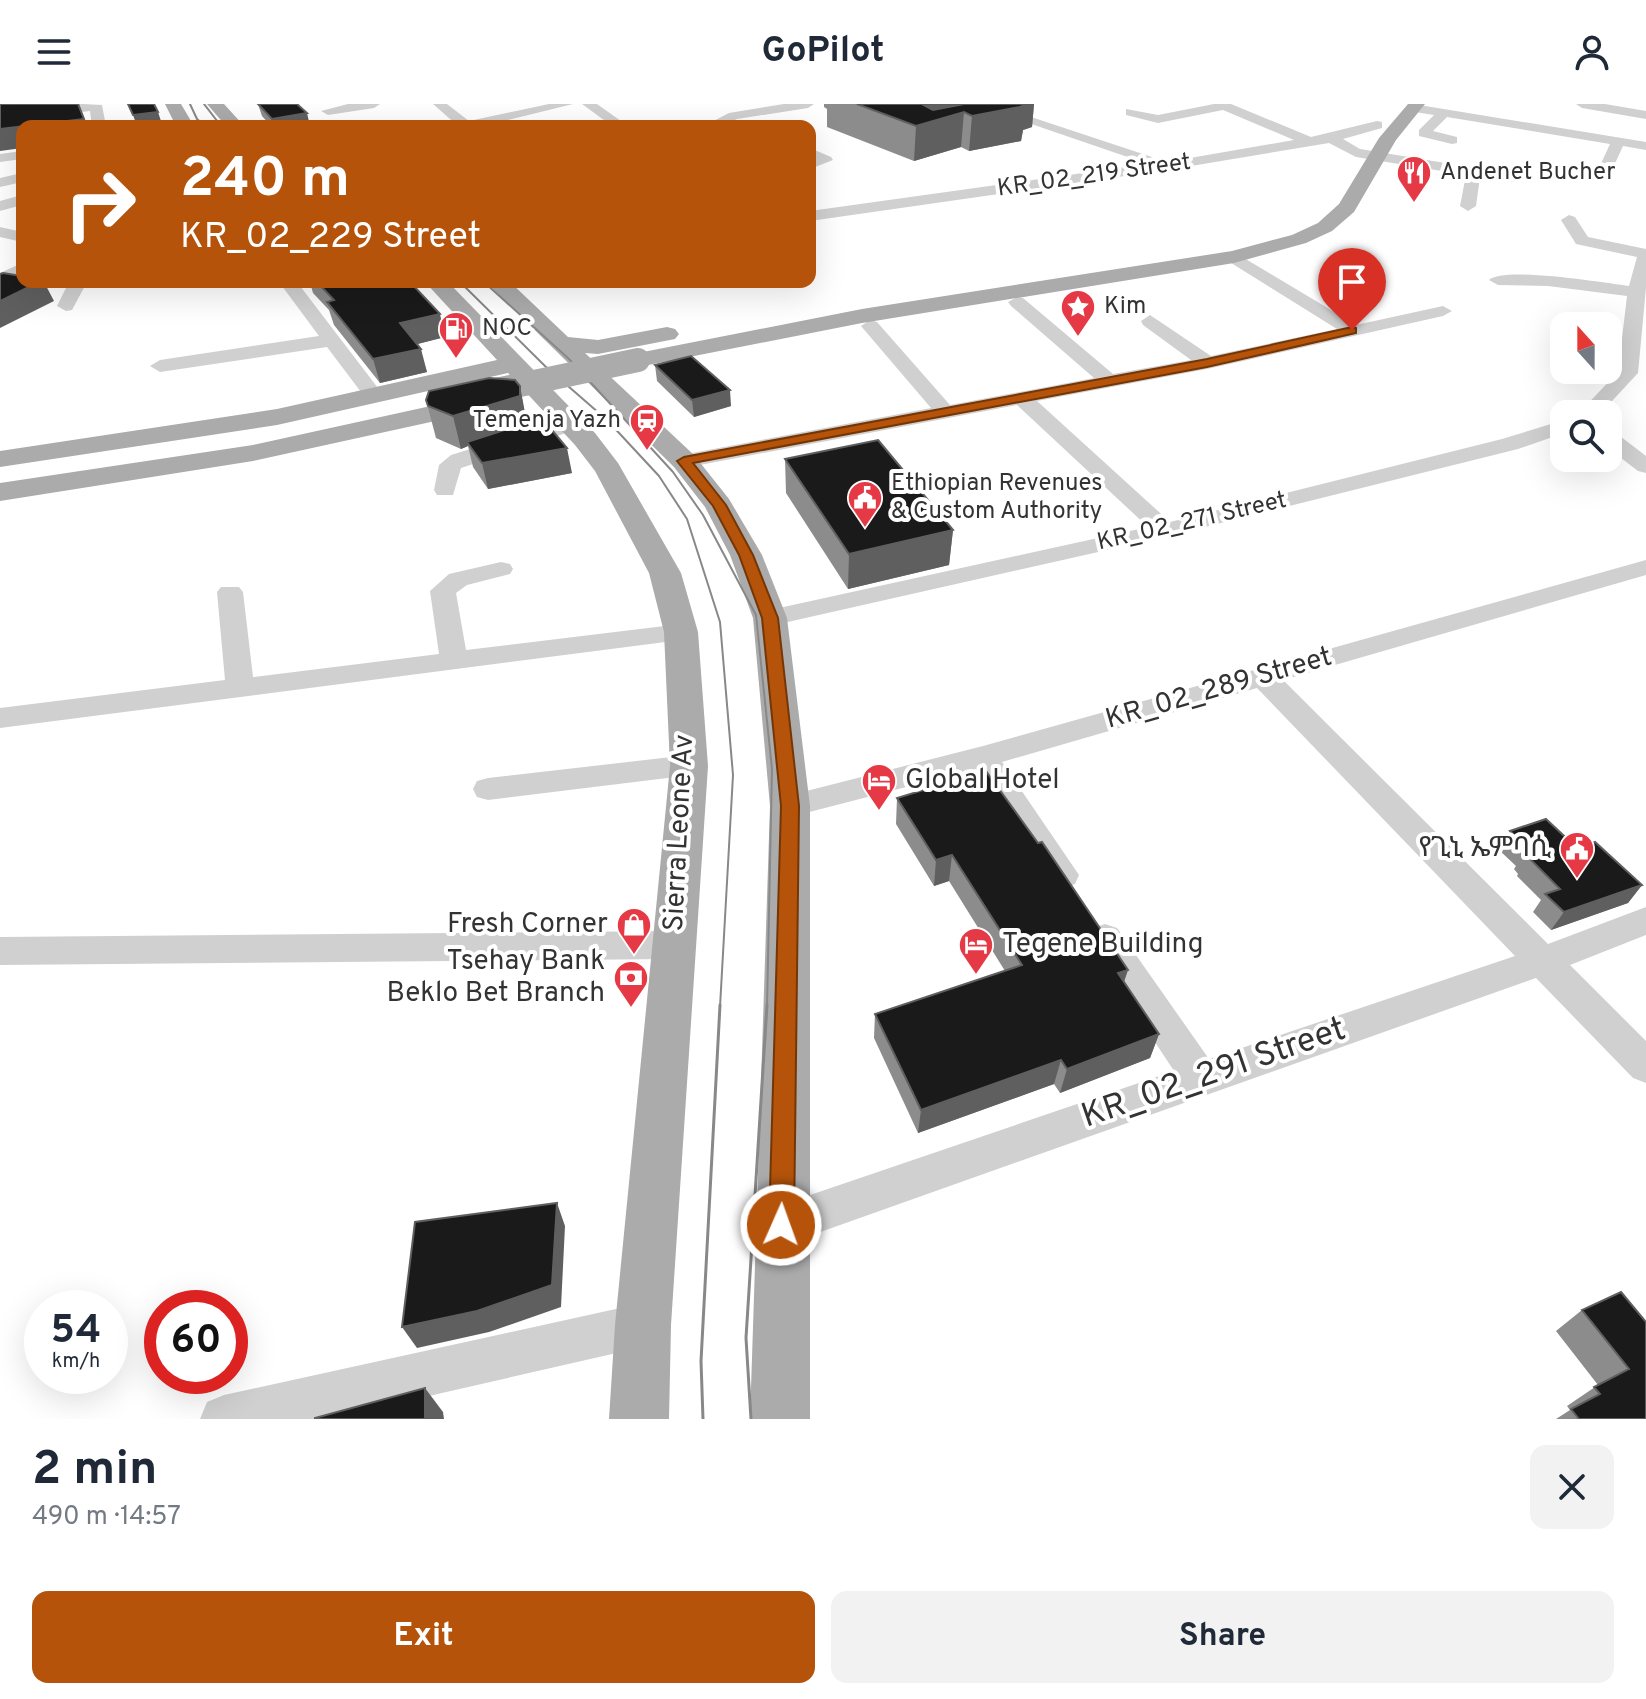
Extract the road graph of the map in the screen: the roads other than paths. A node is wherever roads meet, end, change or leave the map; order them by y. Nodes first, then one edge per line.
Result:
1 (215, 104) edge
2 (374, 104) edge
3 (439, 104) edge
4 (567, 104) edge
5 (588, 104) edge
6 (808, 104) edge
7 (979, 104) edge
8 (1582, 104) edge
9 (1222, 105) edge
10 (1409, 105) edge
11 (328, 111) dead end
12 (3, 112) edge
13 (1131, 112) dead end
14 (1444, 113) junction
15 (1646, 115) edge
16 (98, 120) edge
17 (230, 120) edge
18 (459, 120) edge
19 (494, 120) edge
20 (612, 120) edge
21 (725, 120) edge
22 (1377, 125) junction
23 (1331, 138) junction
24 (1452, 140) dead end
25 (1308, 141) junction
26 (1618, 142) junction
27 (1646, 146) edge
28 (1367, 154) junction
29 (816, 155) edge
30 (816, 163) edge
31 (1167, 166) junction
32 (1605, 170) dead end
33 (1474, 172) junction
34 (1512, 178) dead end
35 (1468, 206) dead end
36 (816, 215) edge
37 (1569, 220) dead end
38 (1646, 254) edge
39 (1234, 257) junction
40 (1176, 261) junction
41 (1498, 280) dead end
42 (75, 288) edge
43 (293, 288) edge
44 (442, 288) edge
45 (503, 288) edge
46 (1636, 292) junction
47 (1017, 302) junction
48 (66, 306) dead end
49 (1443, 311) dead end
50 (1150, 321) dead end
51 (870, 326) junction
52 (1352, 330) junction
53 (334, 340) junction
54 (1639, 342) edge
55 (560, 343) junction
56 (1207, 363) junction
57 (514, 364) junction
58 (160, 366) dead end
59 (1637, 375) edge
60 (1109, 381) junction
61 (468, 390) junction
62 (374, 396) junction
63 (1022, 398) junction
64 (622, 399) junction
65 (1606, 400) edge
66 (945, 412) junction
67 (561, 414) junction
68 (1550, 431) edge
69 (1622, 448) edge
70 (0, 459) edge
71 (684, 461) junction
72 (1646, 466) edge
73 (0, 467) edge
74 (0, 484) edge
75 (445, 490) dead end
76 (0, 492) edge
77 (1165, 530) junction
78 (1646, 567) edge
79 (501, 569) dead end
80 (230, 592) dead end
81 (770, 618) junction
82 (681, 632) junction
83 (454, 660) junction
84 (1262, 676) junction
85 (240, 688) junction
86 (0, 718) edge
87 (983, 757) junction
88 (689, 766) junction
89 (488, 789) dead end
90 (790, 806) junction
91 (1646, 921) edge
92 (674, 945) junction
93 (0, 951) edge
94 (1543, 961) junction
95 (1646, 1066) edge
96 (1201, 1079) junction
97 (781, 1225) junction
98 (643, 1325) junction
99 (224, 1419) edge
100 (639, 1419) edge
101 (780, 1419) edge

1 - 17 main road
2 - 11 street
3 - 18 street
4 - 19 street
5 - 20 street
6 - 21 street
7 - 31 street
8 - 15 street
9 - 13 street
9 - 25 street
10 - 14 street
10 - 22 main road
10 - 28 main road
12 - 16 street
14 - 24 street
14 - 26 street
22 - 23 street, KR_02_219 Street
22 - 28 main road
23 - 25 street, KR_02_219 Street
23 - 28 street
25 - 31 street, KR_02_219 Street
26 - 27 street
26 - 32 street
28 - 33 street
28 - 39 main road
28 - 40 main road
29 - 30 street
31 - 36 street, KR_02_219 Street
33 - 34 street
33 - 35 street
37 - 38 street
38 - 46 street
39 - 40 main road
39 - 52 street
40 - 47 main road
40 - 55 main road
40 - 61 main road, bridge
41 - 46 street
42 - 48 street
43 - 53 street
44 - 57 main road, Sierra Leone Av
45 - 55 main road
46 - 54 street
47 - 51 main road
47 - 60 street
49 - 52 street
50 - 56 street
51 - 64 main road
51 - 66 street
52 - 56 street
53 - 58 street
53 - 62 street
54 - 59 street
55 - 64 main road
56 - 60 street
57 - 62 main road
57 - 67 main road, Sierra Leone Av
59 - 65 street
60 - 63 street
61 - 73 main road
61 - 74 main road
62 - 70 main road
63 - 66 street
63 - 77 street
64 - 71 main road
66 - 71 street
67 - 75 street
67 - 76 main road
67 - 82 main road, Sierra Leone Av
68 - 77 street, KR_02_271 Street
69 - 72 street
71 - 81 main road
77 - 81 street, KR_02_271 Street
78 - 84 street, KR_02_289 Street
79 - 83 street
80 - 85 street
81 - 90 main road
82 - 83 street
82 - 88 main road, Sierra Leone Av
83 - 85 street
84 - 87 street, KR_02_289 Street
84 - 94 street
85 - 86 street
87 - 90 street, KR_02_289 Street
87 - 96 street
88 - 89 street
88 - 92 main road, Sierra Leone Av
90 - 97 main road
91 - 94 street, KR_02_291 Street
92 - 93 street
92 - 98 main road, Sierra Leone Av
94 - 95 street
94 - 96 street, KR_02_291 Street
96 - 97 street, KR_02_291 Street
97 - 101 main road
98 - 99 street
98 - 100 main road, Sierra Leone Av

